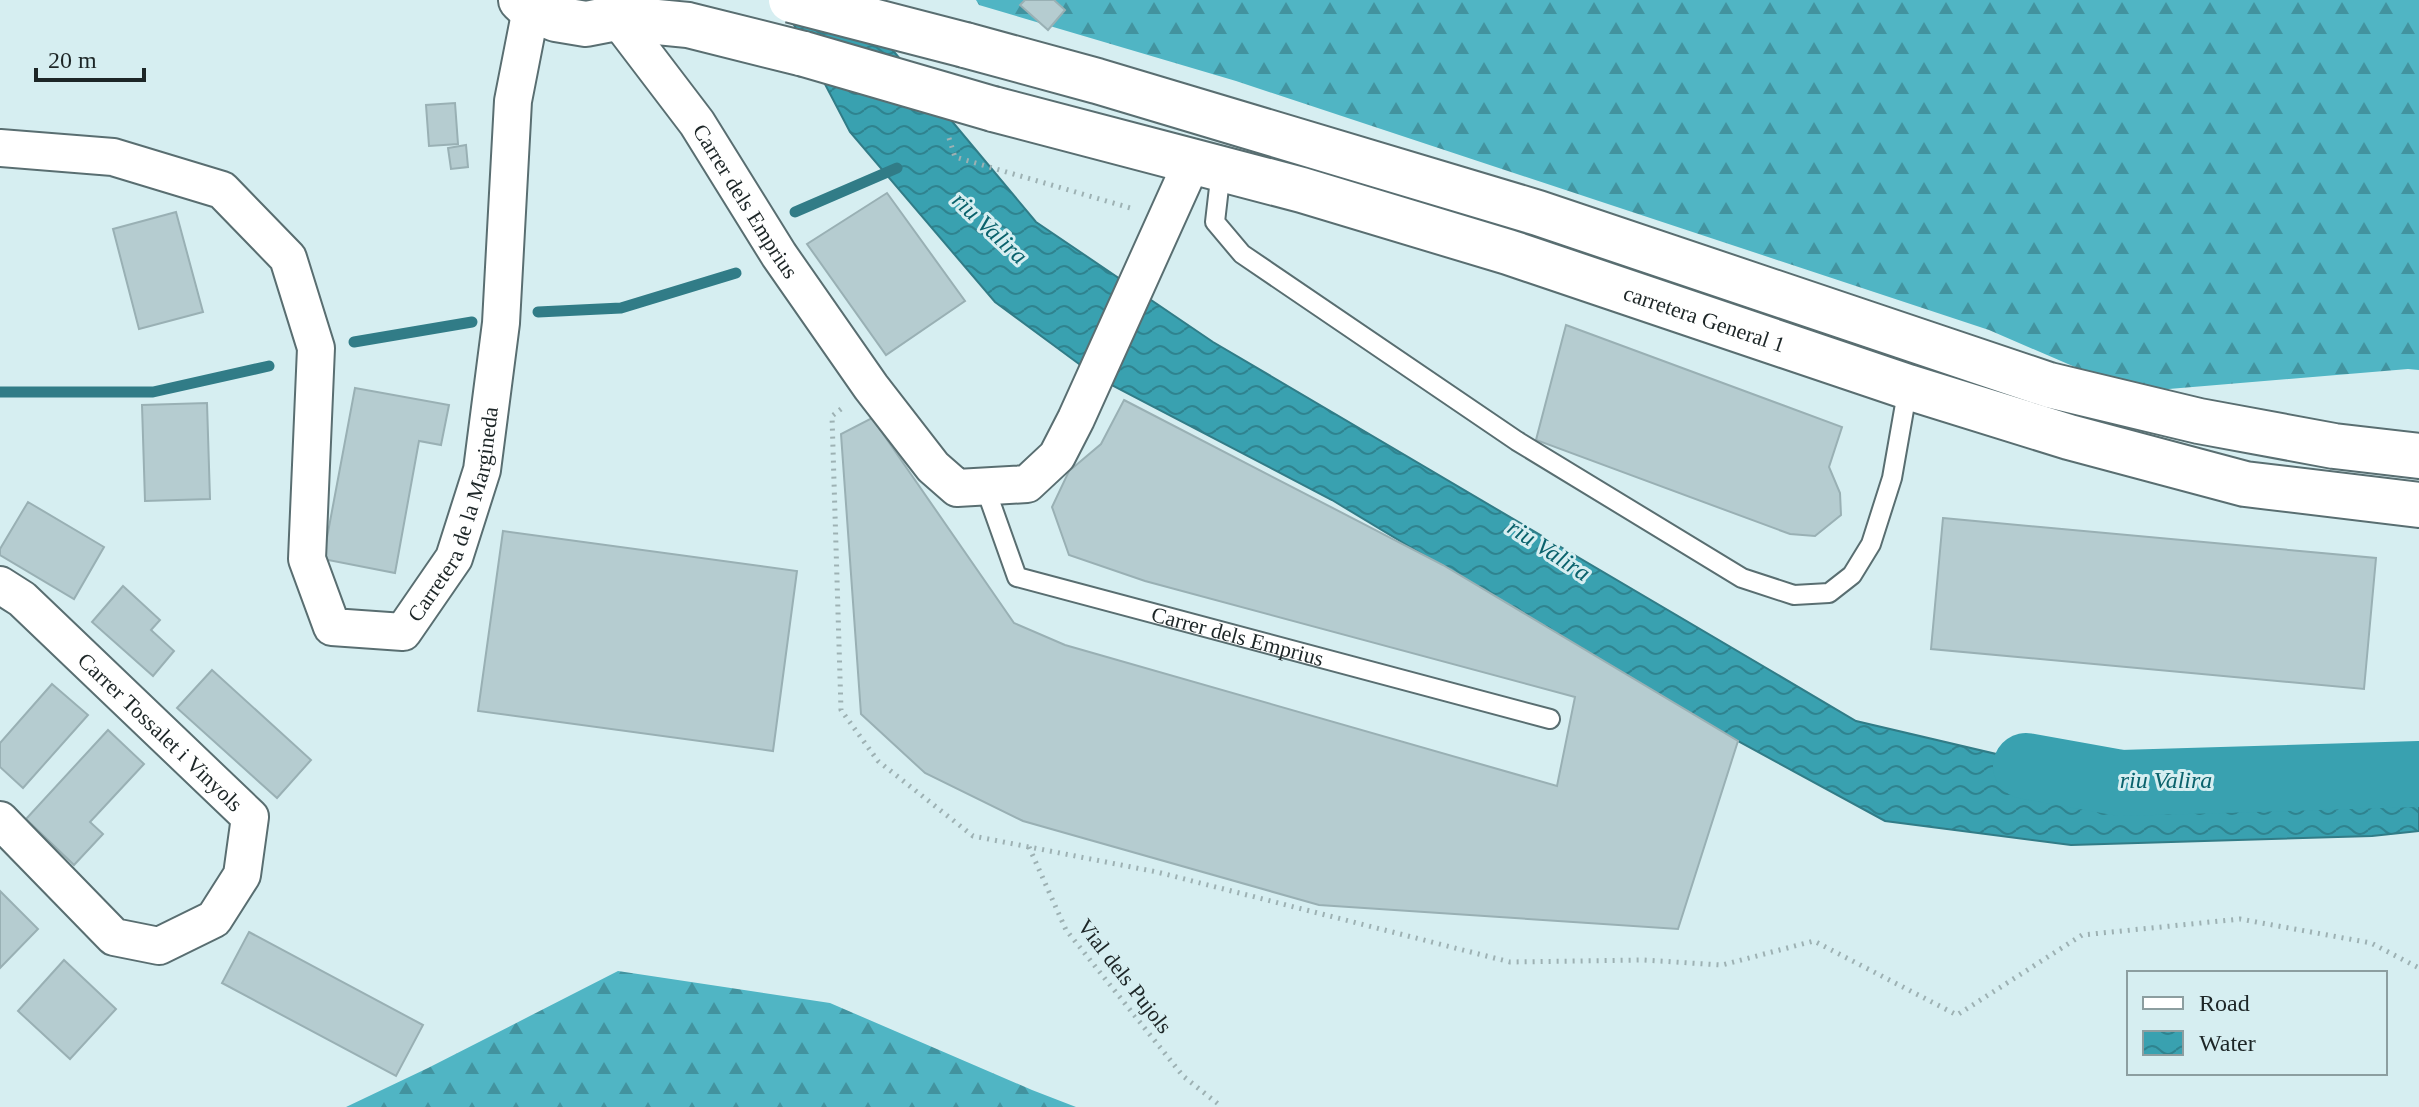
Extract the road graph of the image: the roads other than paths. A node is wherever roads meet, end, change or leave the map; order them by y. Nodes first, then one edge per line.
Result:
1 (791, 0) edge
2 (526, 4) edge
3 (630, 9) edge
4 (0, 148) edge
5 (1207, 166) junction
6 (1908, 387) junction
7 (2419, 456) edge
8 (985, 487) junction
9 (2419, 505) edge
10 (0, 585) edge
11 (1550, 719) dead end
12 (0, 820) edge

1 - 7 highway, bridge
2 - 3 highway, carretera General 1
2 - 4 street, Carretera de la Margineda
3 - 5 highway, carretera General 1, bridge
3 - 8 street, Carrer dels Emprius
5 - 6 highway, carretera General 1
5 - 6 lane
5 - 8 street, Carrer dels Emprius
6 - 9 highway, carretera General 1
8 - 11 lane, Carrer dels Emprius
10 - 12 street, Carrer Tossalet i Vinyols

